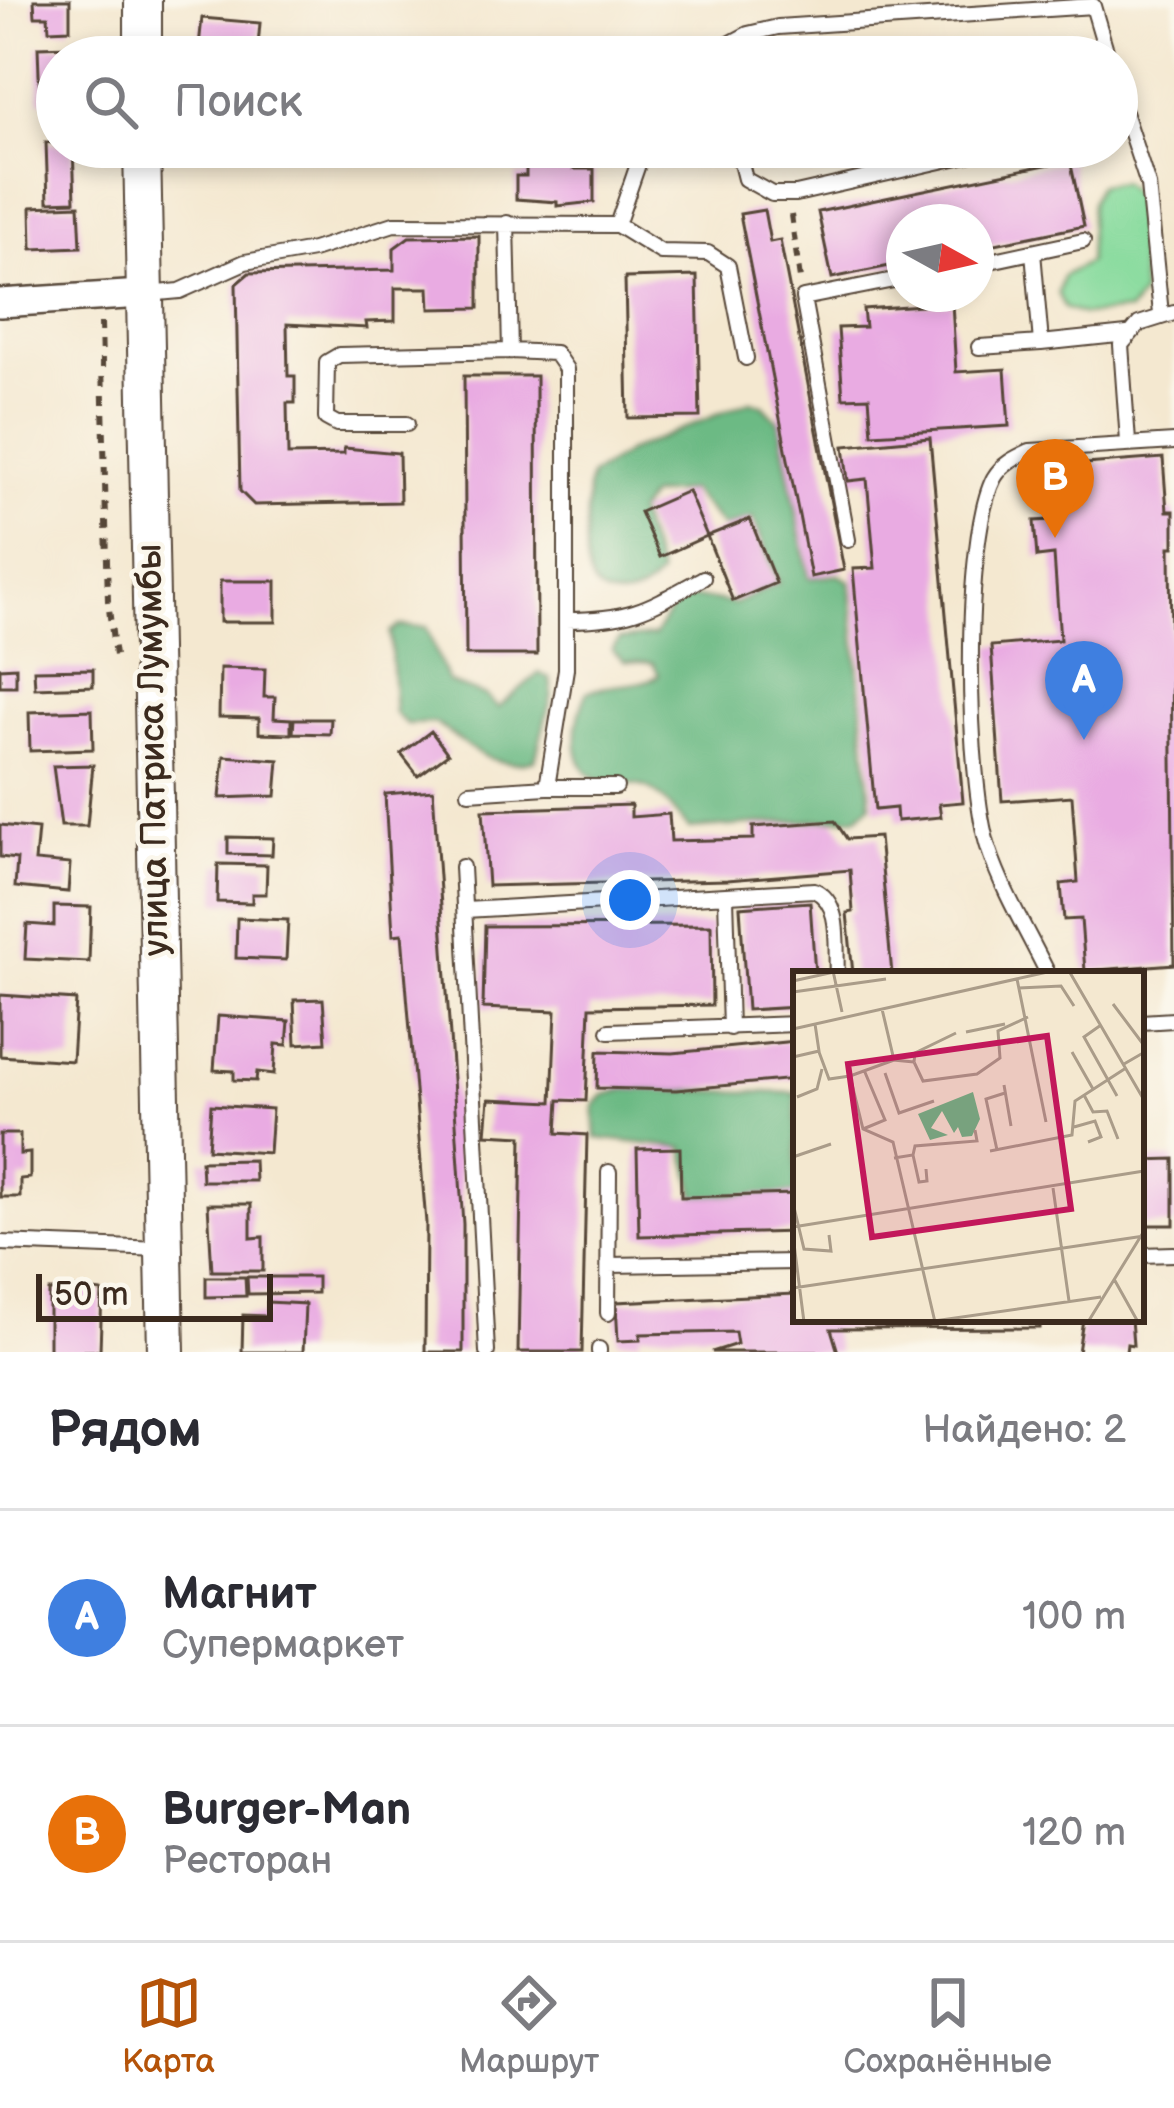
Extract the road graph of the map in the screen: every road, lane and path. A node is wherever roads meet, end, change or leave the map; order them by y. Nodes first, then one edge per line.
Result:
1 (143, 0) edge
2 (1093, 3) edge
3 (143, 36) edge
4 (759, 36) edge
5 (1102, 36) edge
6 (1138, 156) edge
7 (142, 168) edge
8 (637, 168) edge
9 (739, 168) edge
10 (907, 168) edge
11 (788, 194) junction
12 (507, 223) junction
13 (617, 225) junction
14 (1083, 241) dead end
15 (1033, 252) junction
16 (994, 260) edge
17 (886, 282) edge
18 (142, 294) junction
19 (803, 298) junction
20 (0, 303) edge
21 (1167, 313) edge
22 (1127, 334) junction
23 (1041, 343) junction
24 (979, 347) dead end
25 (510, 351) junction
26 (746, 358) dead end
27 (407, 424) dead end
28 (1128, 442) junction
29 (1174, 442) edge
30 (848, 540) dead end
31 (703, 578) dead end
32 (566, 620) junction
33 (547, 787) junction
34 (616, 787) dead end
35 (469, 792) dead end
36 (462, 866) dead end
37 (725, 897) junction
38 (465, 910) junction
39 (837, 971) edge
40 (1047, 971) edge
41 (1174, 1020) edge
42 (1144, 1022) edge
43 (793, 1024) edge
44 (730, 1028) junction
45 (609, 1030) dead end
46 (609, 1172) dead end
47 (0, 1243) edge
48 (162, 1249) junction
49 (793, 1262) edge
50 (608, 1265) junction
51 (608, 1313) dead end
52 (166, 1352) edge
53 (487, 1352) edge

1 - 3 street
2 - 4 lane
2 - 5 lane
6 - 21 lane
7 - 18 street, улица Патриса Лумумбы
8 - 13 lane
9 - 11 lane
10 - 11 lane
11 - 19 path
12 - 13 lane
12 - 18 lane
12 - 25 lane
13 - 26 lane
14 - 15 lane
15 - 16 lane
15 - 23 lane
17 - 19 lane
18 - 20 street
18 - 48 street, улица Патриса Лумумбы
19 - 30 lane
21 - 22 lane
22 - 23 lane
22 - 28 lane
23 - 24 lane
25 - 27 lane
25 - 32 lane
28 - 29 lane
28 - 40 lane
31 - 32 lane
32 - 33 lane
33 - 34 lane
33 - 35 lane
36 - 38 lane
37 - 38 lane
37 - 39 lane
37 - 44 lane
38 - 53 lane
41 - 42 lane
43 - 44 lane
44 - 45 lane
46 - 50 lane
47 - 48 lane
48 - 52 street, улица Патриса Лумумбы
49 - 50 lane
50 - 51 lane

